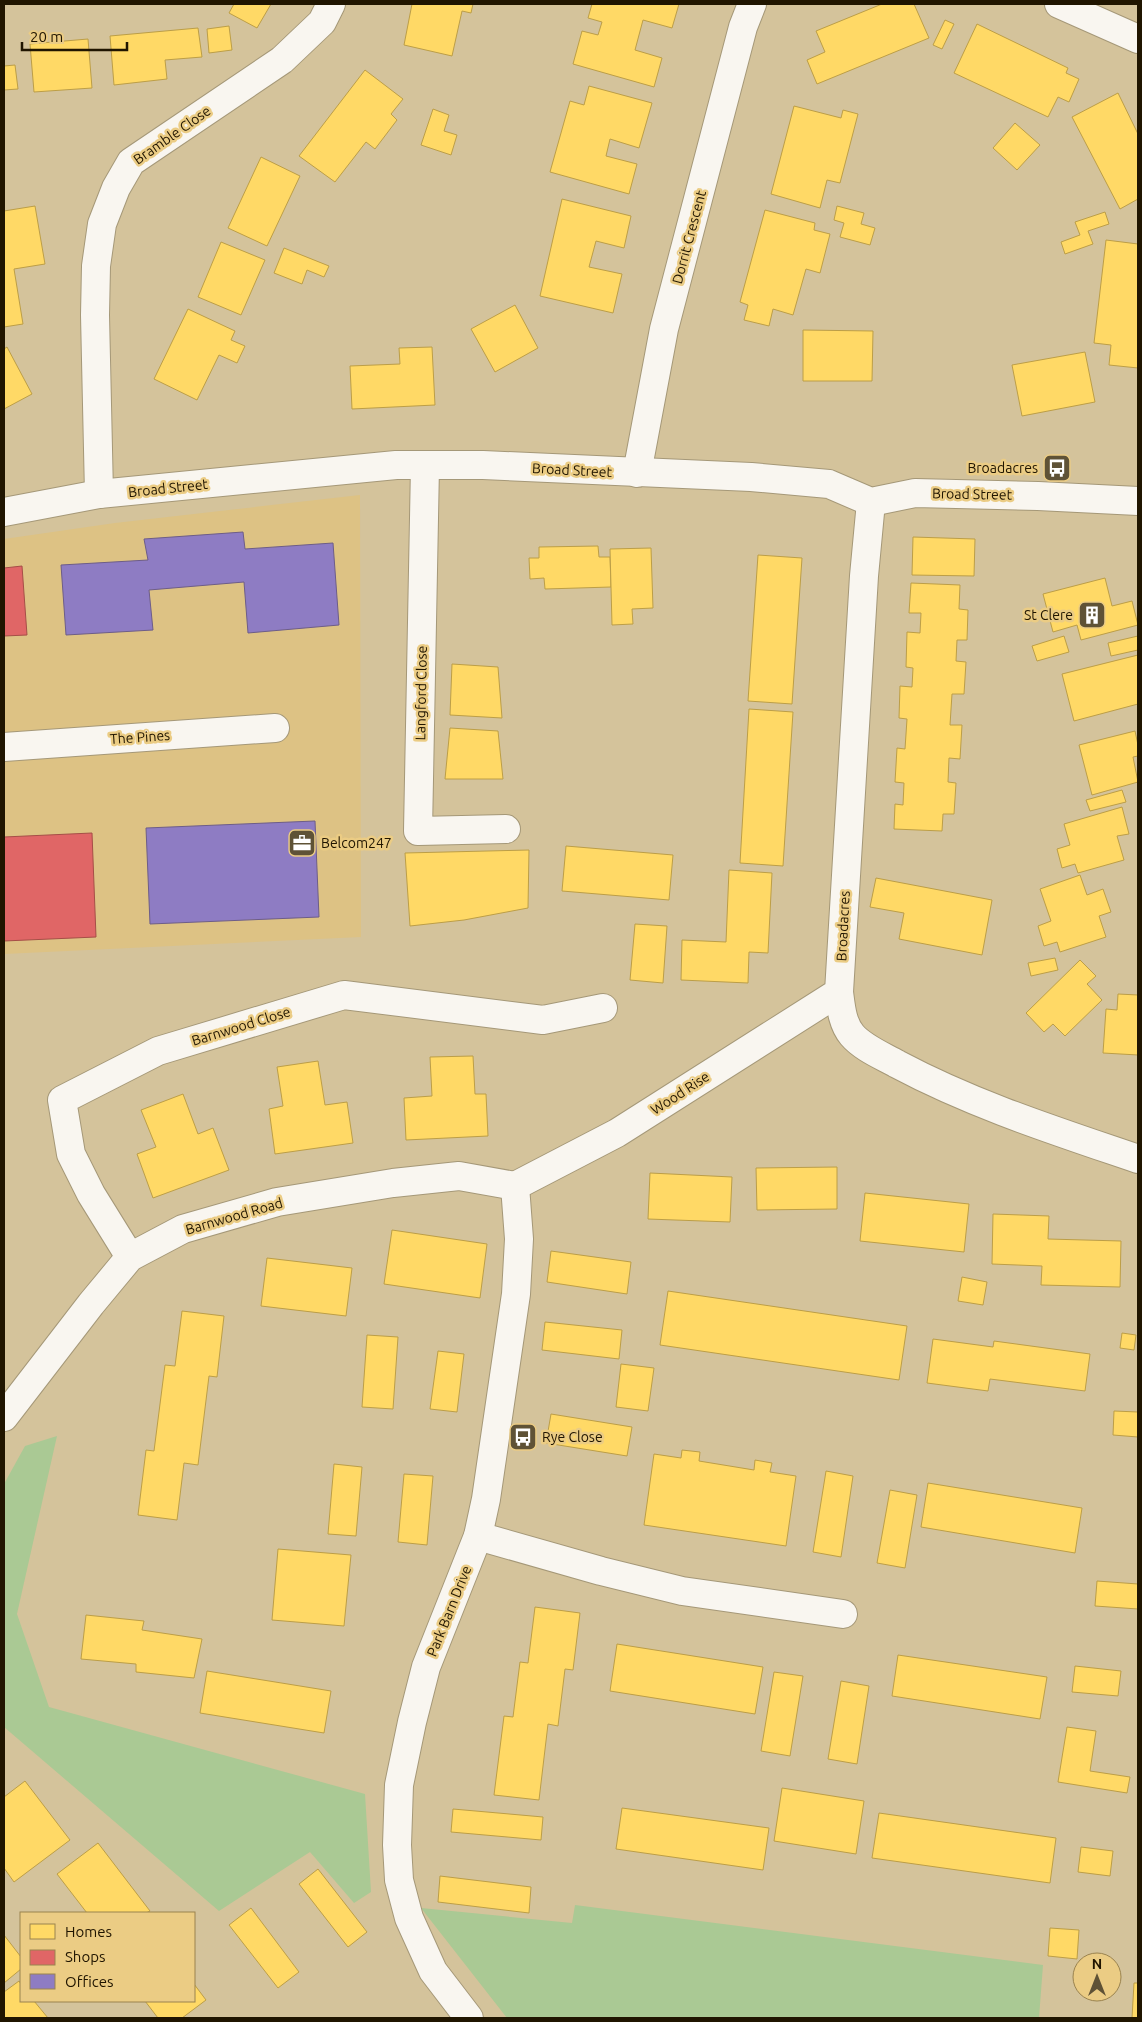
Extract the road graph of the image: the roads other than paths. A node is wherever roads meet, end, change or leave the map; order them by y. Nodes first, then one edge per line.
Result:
1 (331, 4) edge
2 (752, 4) edge
3 (1059, 4) edge
4 (1138, 39) edge
5 (425, 466) junction
6 (637, 473) junction
7 (99, 494) junction
8 (1138, 501) edge
9 (871, 502) junction
10 (4, 512) edge
11 (275, 728) dead end
12 (4, 747) edge
13 (506, 829) dead end
14 (840, 992) junction
15 (602, 1008) dead end
16 (1138, 1158) edge
17 (515, 1186) junction
18 (130, 1257) junction
19 (4, 1417) edge
20 (478, 1536) junction
21 (844, 1614) dead end
22 (469, 2018) edge

1 - 7 street, Bramble Close
2 - 6 street, Dorrit Crescent
3 - 4 street
5 - 6 street, Broad Street
5 - 7 street, Broad Street
5 - 13 street, Langford Close
6 - 9 street, Broad Street
7 - 10 street, Broad Street
8 - 9 street, Broad Street
9 - 14 street, Broadacres
11 - 12 street, The Pines
14 - 16 street, Broadacres
14 - 17 street, Wood Rise
15 - 18 street, Barnwood Close
17 - 18 street, Barnwood Road
17 - 20 street, Park Barn Drive
18 - 19 street, Barnwood Road
20 - 21 street
20 - 22 street, Park Barn Drive

